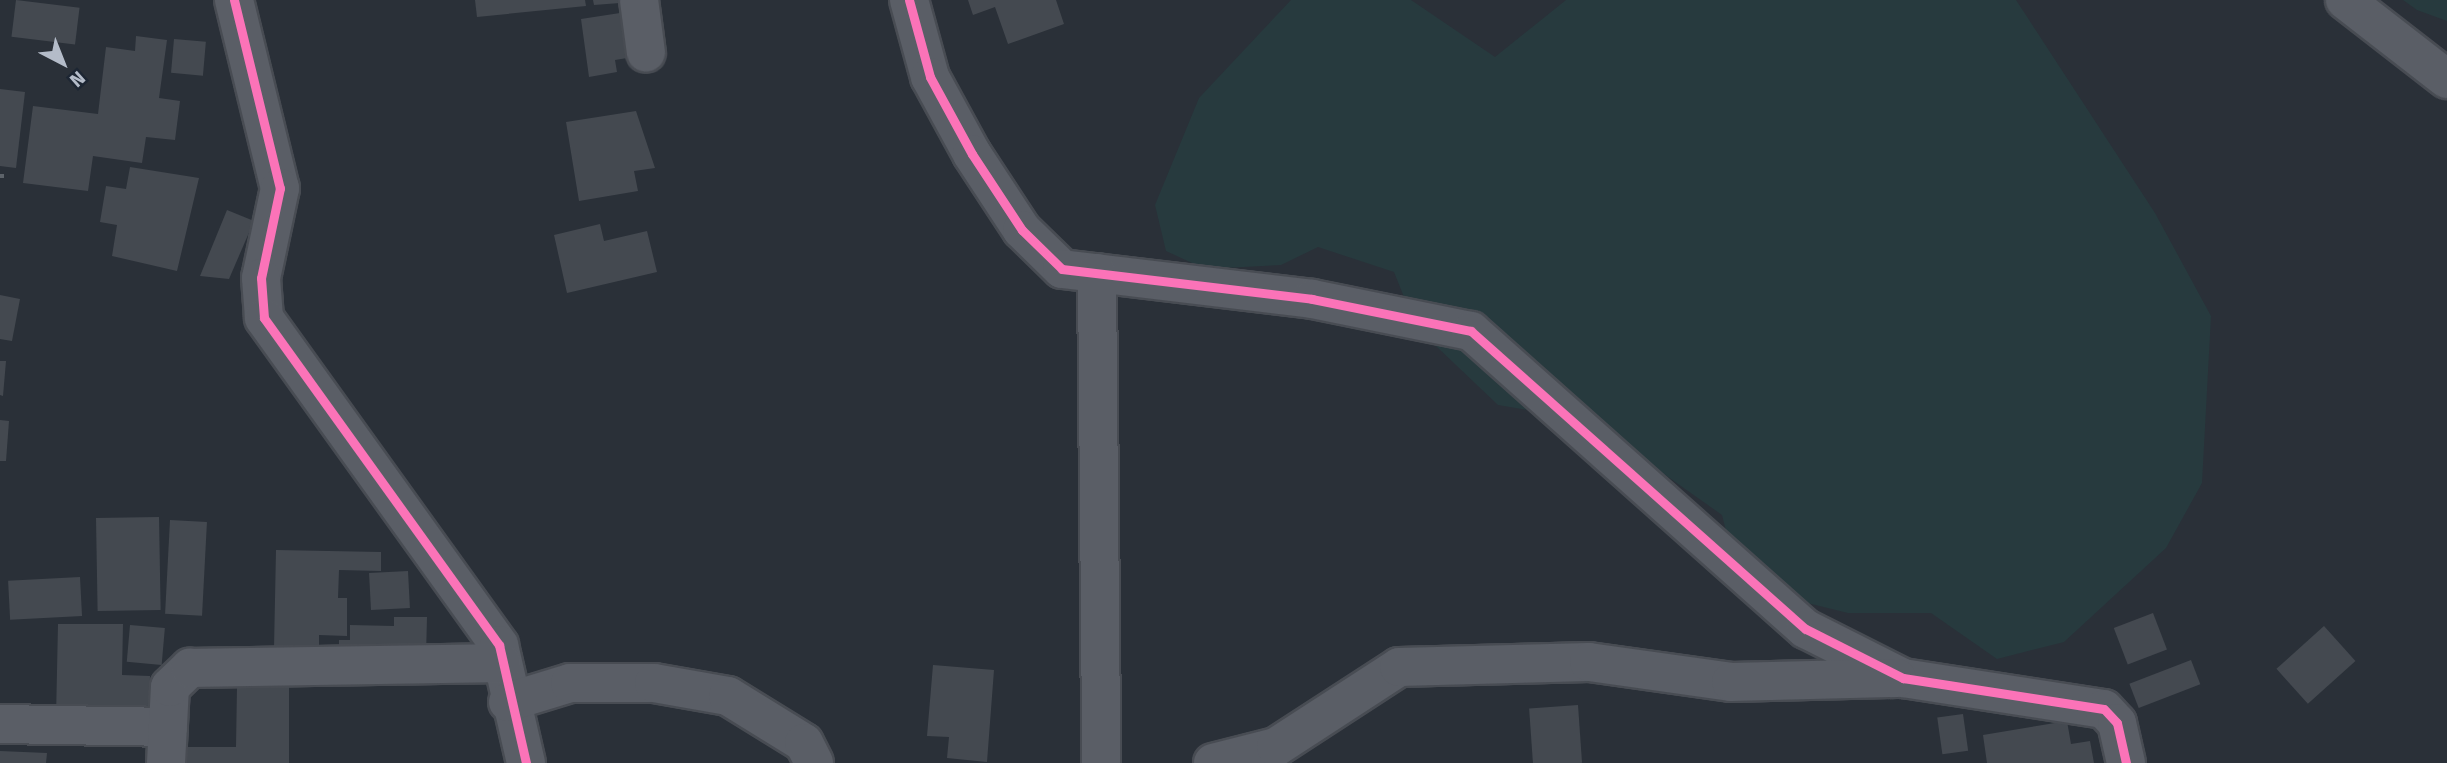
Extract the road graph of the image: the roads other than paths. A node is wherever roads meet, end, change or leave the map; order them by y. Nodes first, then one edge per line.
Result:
1 (234, 0) edge
2 (639, 0) edge
3 (909, 0) edge
4 (2345, 0) edge
5 (646, 53) dead end
6 (2447, 79) edge
7 (1097, 273) junction
8 (502, 663) junction
9 (1903, 678) junction
10 (508, 702) junction
11 (0, 724) edge
12 (167, 745) edge
13 (526, 763) edge
14 (814, 763) edge
15 (1101, 763) edge
16 (1213, 763) edge
17 (2126, 763) edge

1 - 8 street
2 - 5 street
3 - 7 street
4 - 6 street
7 - 9 street
7 - 15 street
8 - 10 street
8 - 12 street
9 - 16 street
9 - 17 street
10 - 13 street
10 - 14 street
11 - 12 street

